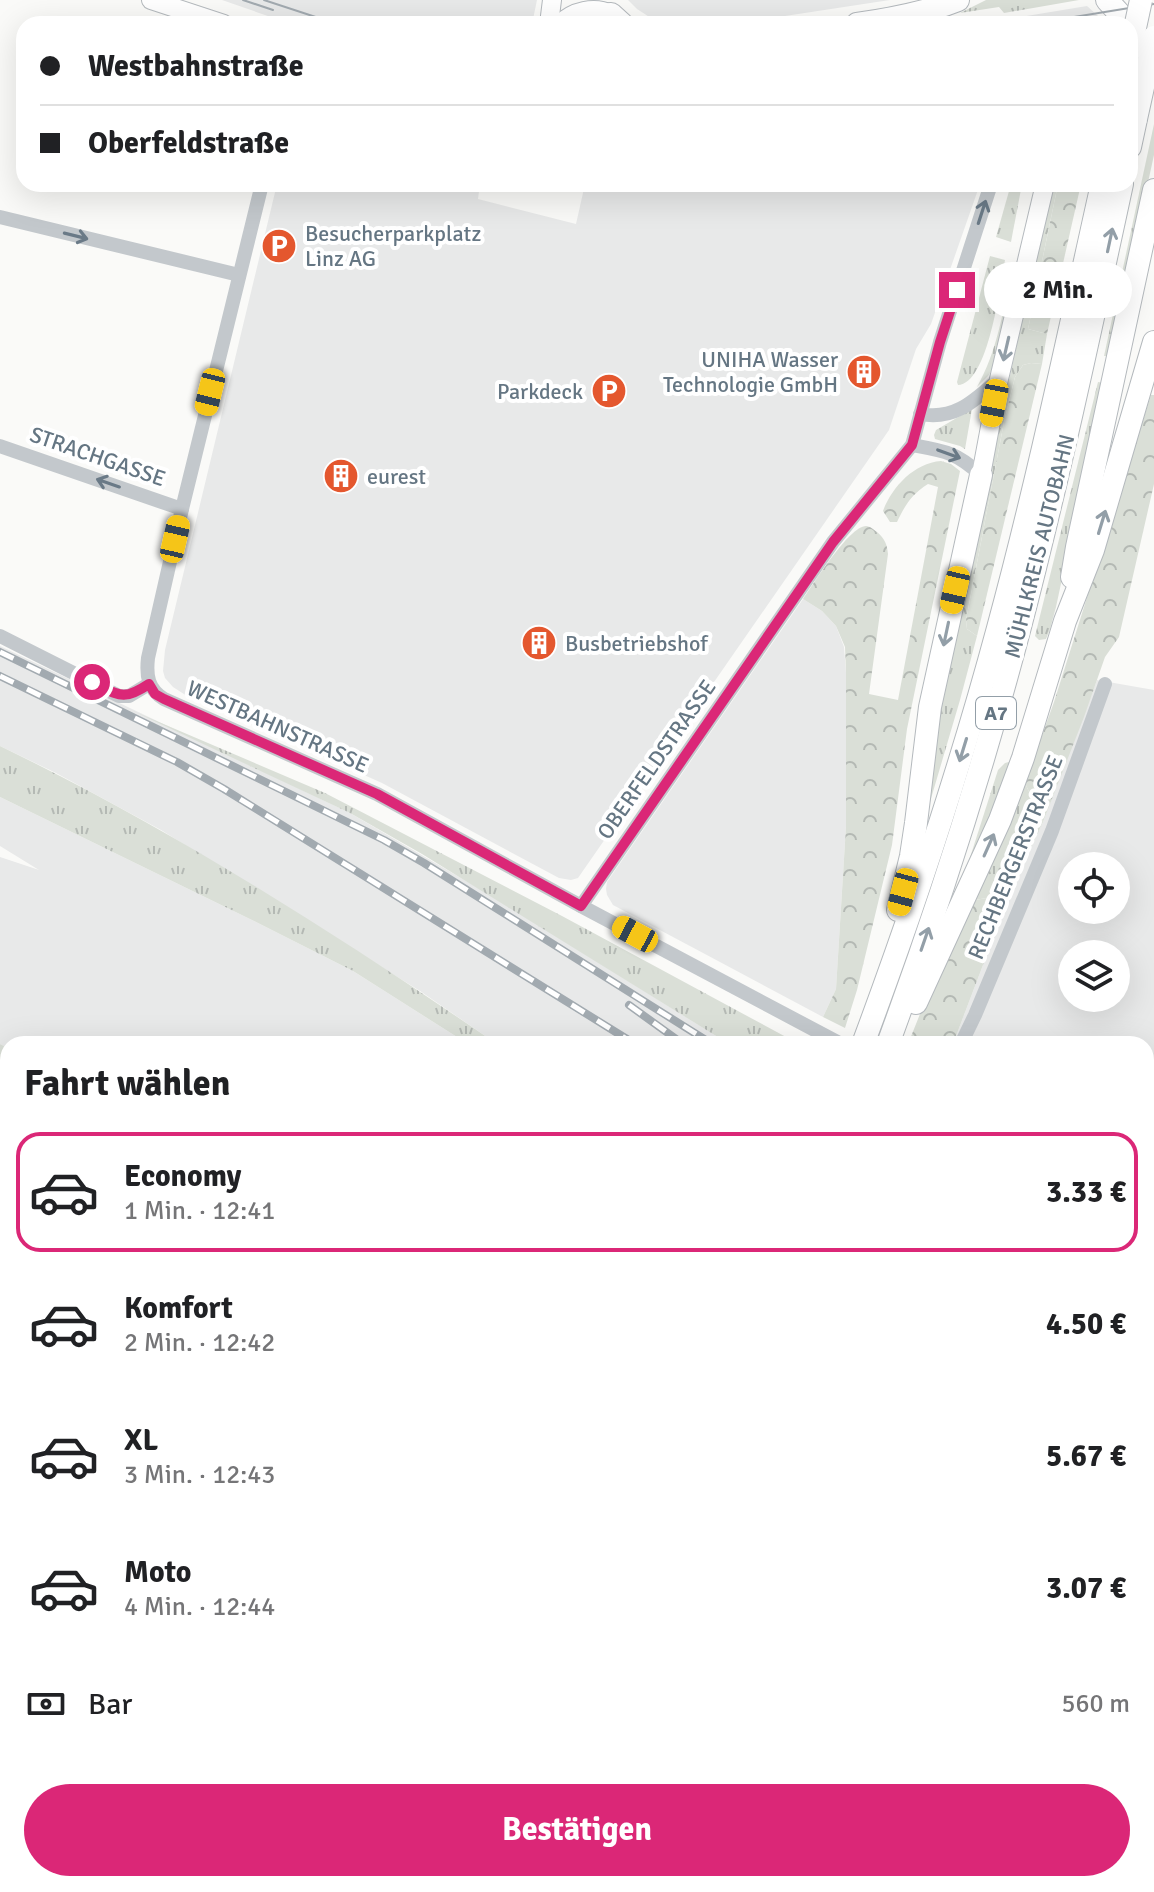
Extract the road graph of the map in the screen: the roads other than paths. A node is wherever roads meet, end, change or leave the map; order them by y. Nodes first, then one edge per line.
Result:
1 (151, 0) edge
2 (958, 0) edge
3 (1107, 0) edge
4 (1141, 0) edge
5 (584, 12) edge
6 (612, 13) edge
7 (200, 16) edge
8 (902, 16) edge
9 (1121, 16) edge
10 (1138, 35) edge
11 (1154, 49) edge
12 (1154, 190) edge
13 (260, 192) edge
14 (988, 192) edge
15 (1043, 192) edge
16 (1101, 192) edge
17 (1120, 192) edge
18 (0, 217) edge
19 (239, 275) junction
20 (1078, 340) junction
21 (1154, 342) edge
22 (999, 379) junction
23 (1069, 379) junction
24 (920, 414) junction
25 (912, 445) junction
26 (0, 446) edge
27 (981, 475) junction
28 (182, 509) junction
29 (1065, 621) junction
30 (0, 636) edge
31 (149, 684) junction
32 (1105, 684) dead end
33 (581, 906) junction
34 (870, 1025) edge
35 (826, 1036) edge
36 (895, 1036) edge
37 (896, 1036) edge
38 (965, 1036) edge

1 - 7 main road
2 - 8 highway
3 - 9 highway
4 - 10 highway, bridge
5 - 6 main road
10 - 11 main road
12 - 29 highway
13 - 19 street
24 -> 14 street, OBERFELDSTRASSE
15 -> 22 main road
16 - 20 highway, MÜHLKREIS AUTOBAHN / A7
20 -> 17 highway, MÜHLKREIS AUTOBAHN / A7
18 -> 19 street
19 - 28 street
20 - 23 highway, MÜHLKREIS AUTOBAHN / A7
29 -> 21 highway
22 - 24 street
22 - 27 main road
23 -> 34 highway, MÜHLKREIS AUTOBAHN / A7
36 -> 23 highway, MÜHLKREIS AUTOBAHN / A7
24 - 25 street, OBERFELDSTRASSE
25 -> 27 street
25 - 33 street, OBERFELDSTRASSE
28 -> 26 street, STRACHGASSE
27 -> 34 highway
28 - 31 street
37 -> 29 highway
30 - 31 street
31 - 33 street, WESTBAHNSTRASSE
32 - 38 street, RECHBERGERSTRASSE
33 - 35 street, WESTBAHNSTRASSE

